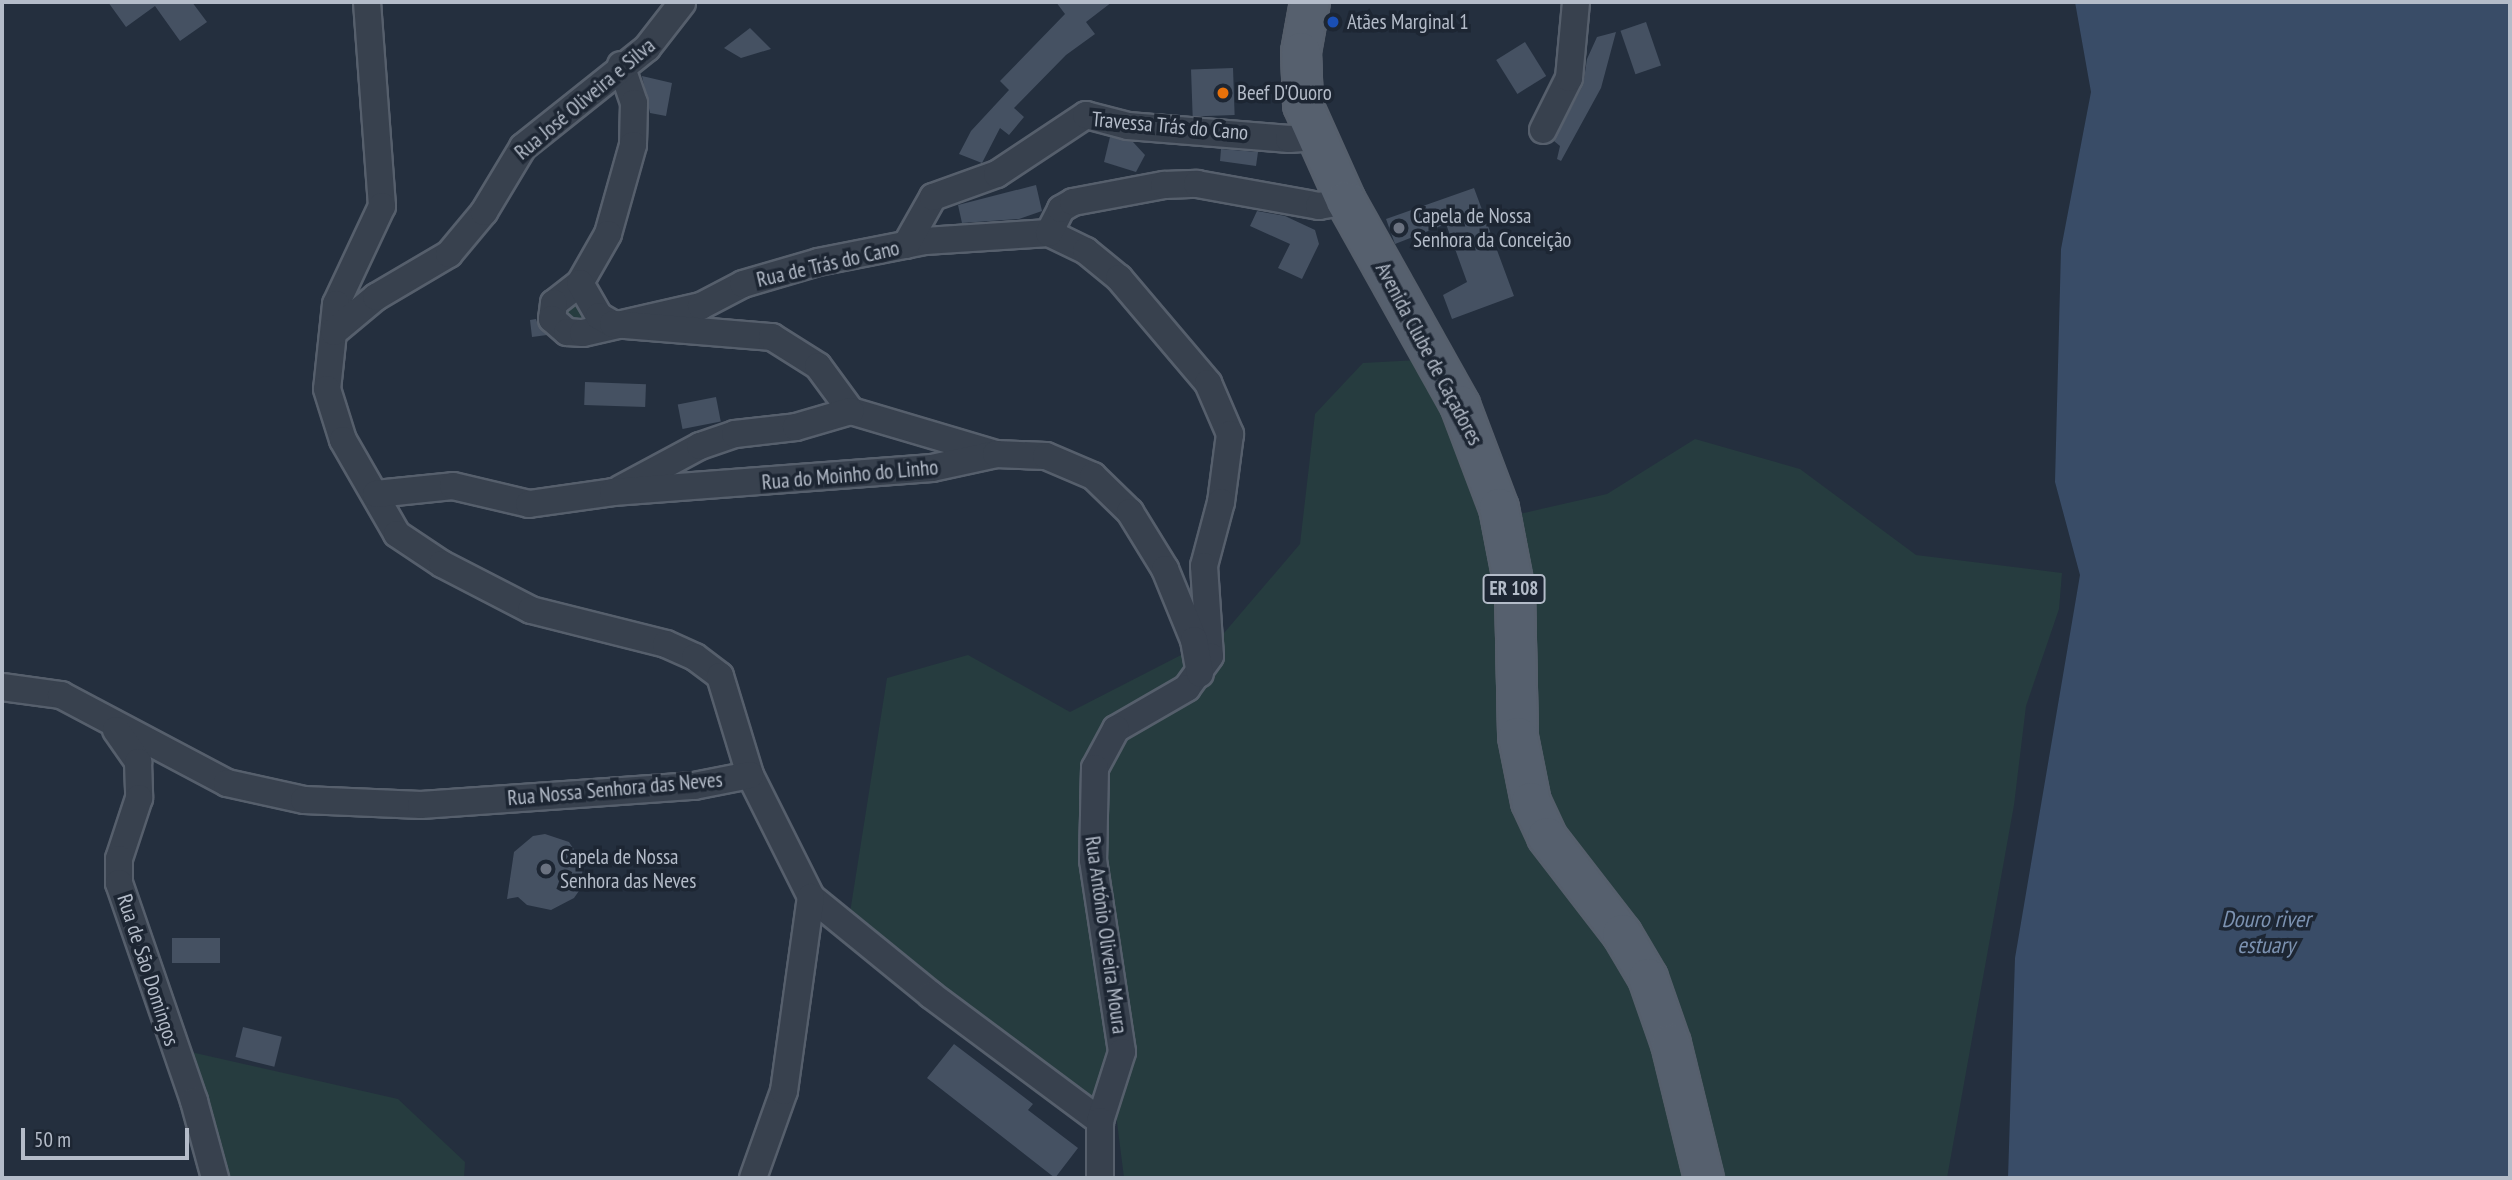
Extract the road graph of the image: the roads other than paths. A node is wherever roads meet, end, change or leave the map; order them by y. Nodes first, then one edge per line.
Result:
1 (366, 2) edge
2 (688, 2) edge
3 (1310, 2) edge
4 (1576, 2) edge
5 (621, 65) junction
6 (1543, 130) dead end
7 (1316, 137) junction
8 (1346, 201) junction
9 (1049, 233) junction
10 (906, 245) junction
11 (580, 283) junction
12 (613, 324) junction
13 (334, 332) junction
14 (851, 411) junction
15 (996, 454) junction
16 (613, 492) junction
17 (376, 494) junction
18 (1200, 673) junction
19 (2, 687) edge
20 (113, 725) junction
21 (750, 775) junction
22 (811, 897) junction
23 (1100, 1121) junction
24 (215, 1178) edge
25 (753, 1178) edge
26 (1100, 1178) edge
27 (1704, 1178) edge

1 - 13 street
2 - 5 street, Rua José Oliveira e Silva
3 - 7 main road, Avenida Clube de Caçadores / ER 108
4 - 6 street
5 - 11 street
5 - 13 street, Rua José Oliveira e Silva
7 - 8 main road, Avenida Clube de Caçadores / ER 108
7 - 10 street, Travessa Trás do Cano
8 - 9 street
8 - 27 main road, Avenida Clube de Caçadores / ER 108
9 - 10 street, Rua de Trás do Cano
9 - 18 street, Rua António Oliveira Moura
10 - 12 street, Rua de Trás do Cano
11 - 12 street
11 - 12 street, Rua de Trás do Cano
12 - 14 street
13 - 17 street
14 - 15 street
14 - 16 street
15 - 16 street, Rua do Moinho do Linho
15 - 18 street, Rua do Moinho do Linho
16 - 17 street, Rua do Moinho do Linho
17 - 21 street
18 - 23 street, Rua António Oliveira Moura
19 - 20 street, Rua Nossa Senhora das Neves
20 - 21 street, Rua Nossa Senhora das Neves
20 - 24 street, Rua de São Domingos
21 - 22 street, Rua Nossa Senhora das Neves
22 - 23 street, Rua Nossa Senhora das Neves
22 - 25 street
23 - 26 street, Rua António Oliveira Moura

